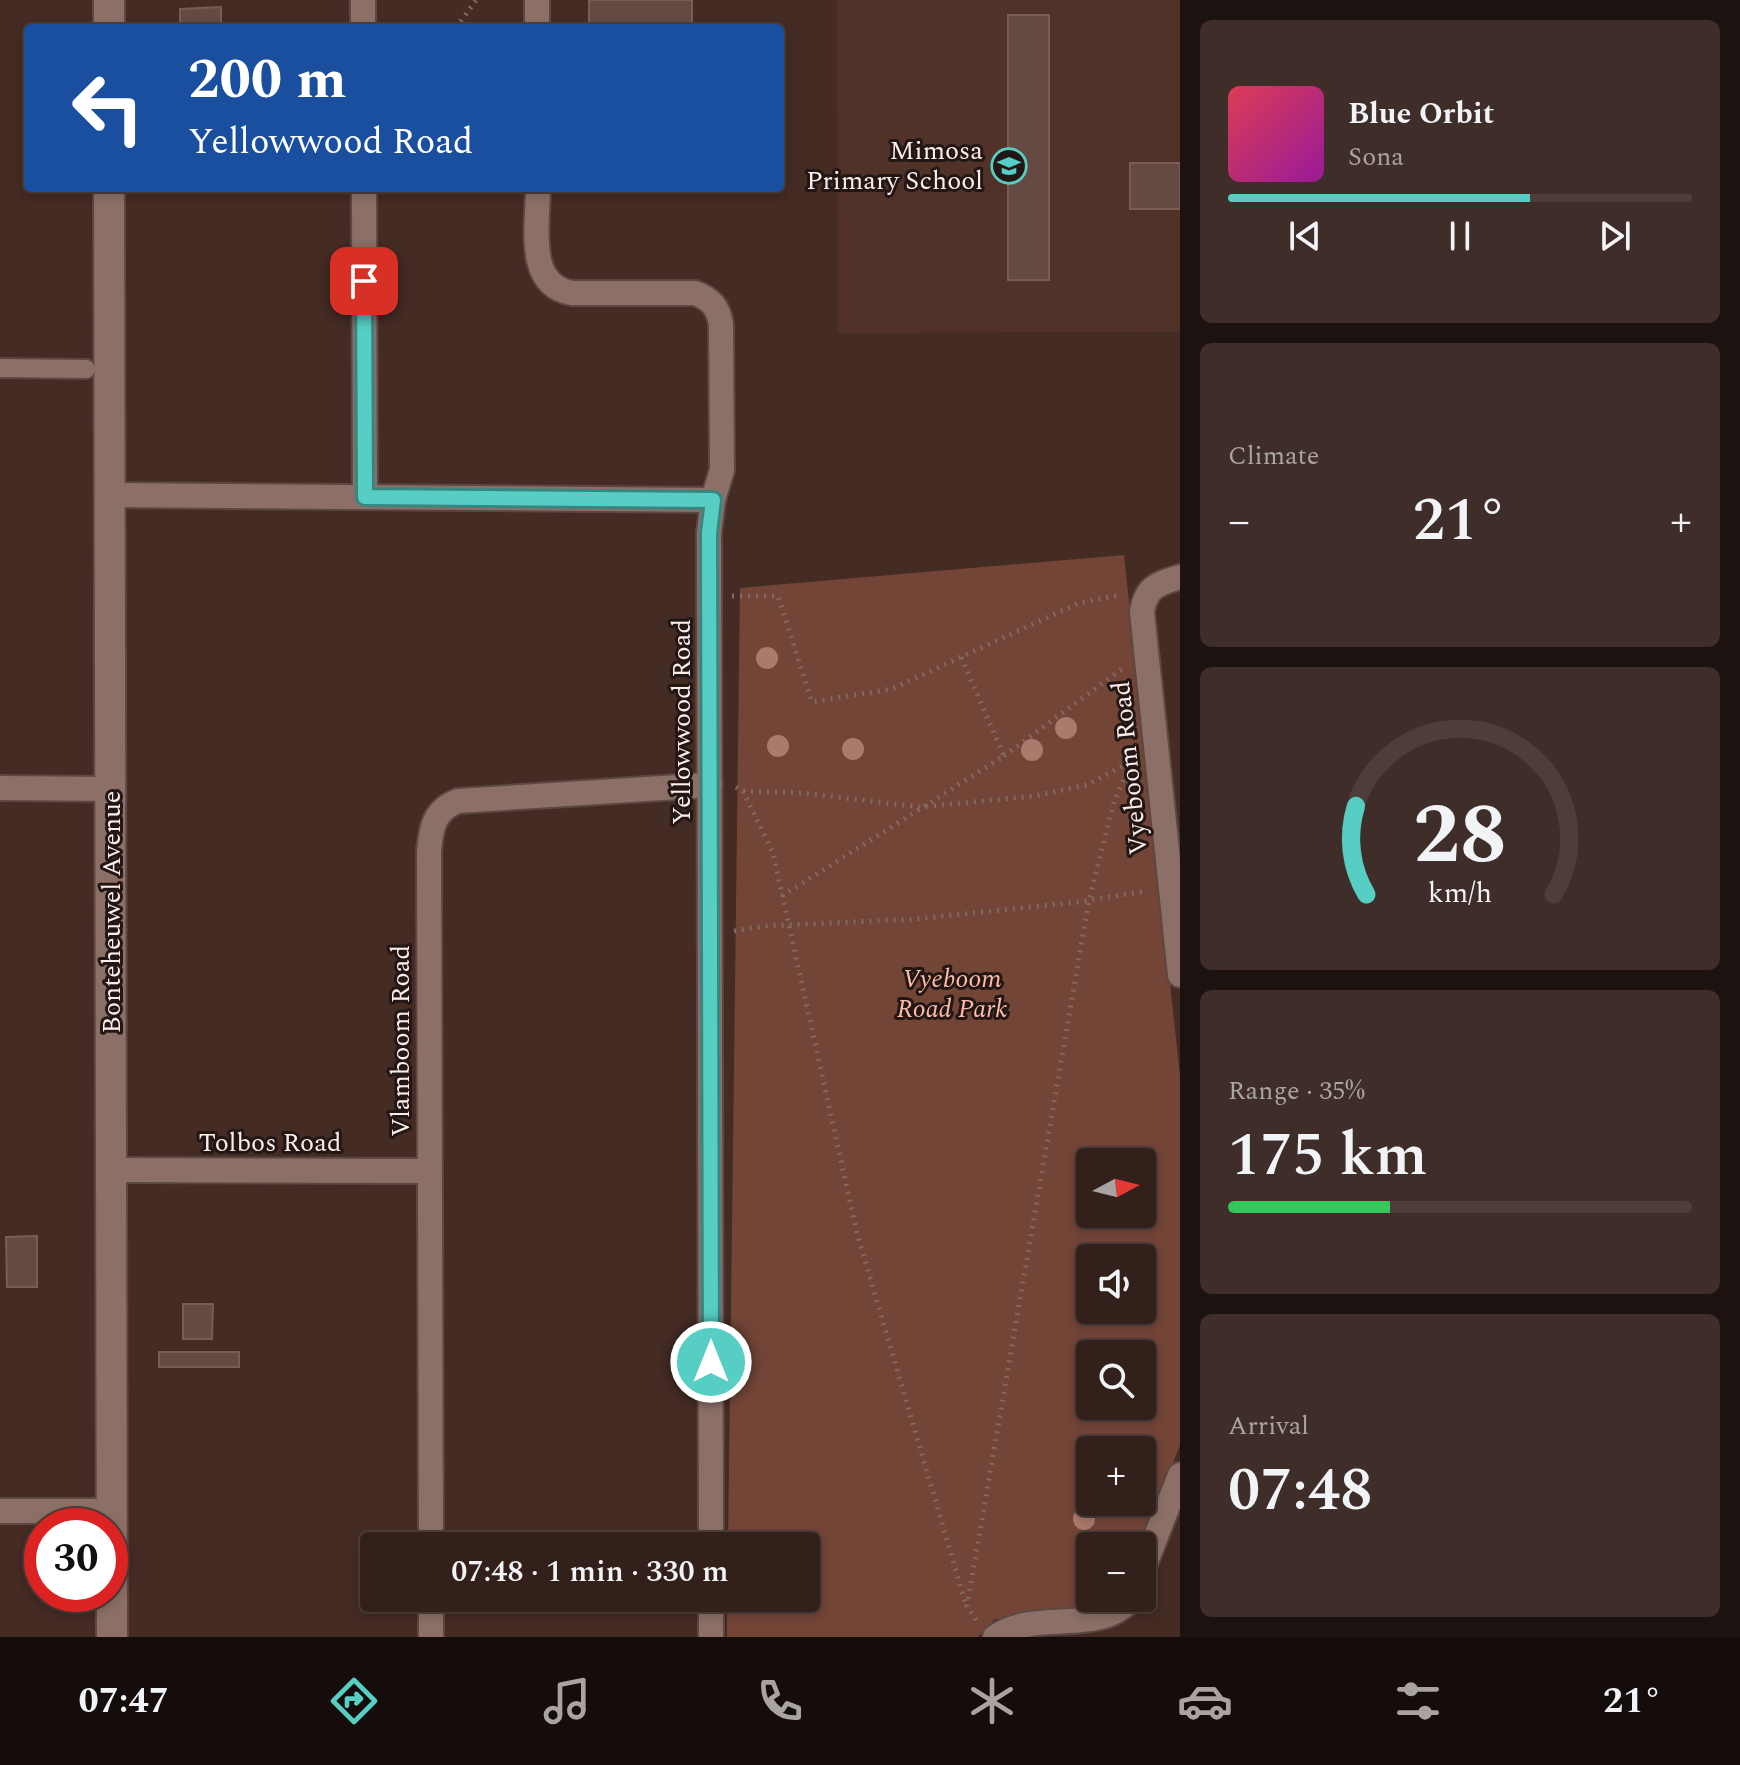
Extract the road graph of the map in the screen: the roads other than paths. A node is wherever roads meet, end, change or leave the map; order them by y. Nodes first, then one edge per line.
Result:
1 (109, 0) edge
2 (363, 0) edge
3 (537, 0) edge
4 (109, 24) edge
5 (363, 24) edge
6 (537, 24) edge
7 (109, 192) edge
8 (364, 192) edge
9 (538, 192) edge
10 (0, 368) edge
11 (86, 369) dead end
12 (112, 495) junction
13 (365, 497) junction
14 (713, 500) junction
15 (1180, 577) edge
16 (710, 779) junction
17 (0, 788) edge
18 (112, 789) junction
19 (1180, 975) edge
20 (111, 1170) junction
21 (429, 1171) junction
22 (1180, 1475) edge
23 (112, 1508) edge
24 (0, 1511) edge
25 (24, 1511) edge
26 (431, 1532) edge
27 (711, 1532) edge
28 (1156, 1536) edge
29 (112, 1612) edge
30 (431, 1612) edge
31 (711, 1612) edge
32 (1120, 1612) edge
33 (987, 1631) edge
34 (112, 1637) edge
35 (431, 1637) edge
36 (711, 1637) edge

1 - 4 street
2 - 5 street
3 - 6 street
7 - 12 street, Bonteheuwel Avenue
8 - 13 street
9 - 14 street, Yellowwood Road
10 - 11 street
12 - 13 street
12 - 18 street, Bonteheuwel Avenue
13 - 14 street
14 - 16 street, Yellowwood Road
15 - 19 street, Vyeboom Road
16 - 21 street, Vlamboom Road
16 - 27 street, Yellowwood Road
17 - 18 street
18 - 20 street, Bonteheuwel Avenue
20 - 21 street, Tolbos Road
20 - 23 street, Bonteheuwel Avenue
21 - 26 street, Vlamboom Road
22 - 28 street
24 - 25 street
29 - 34 street, Bonteheuwel Avenue
30 - 35 street
31 - 36 street
32 - 33 street

